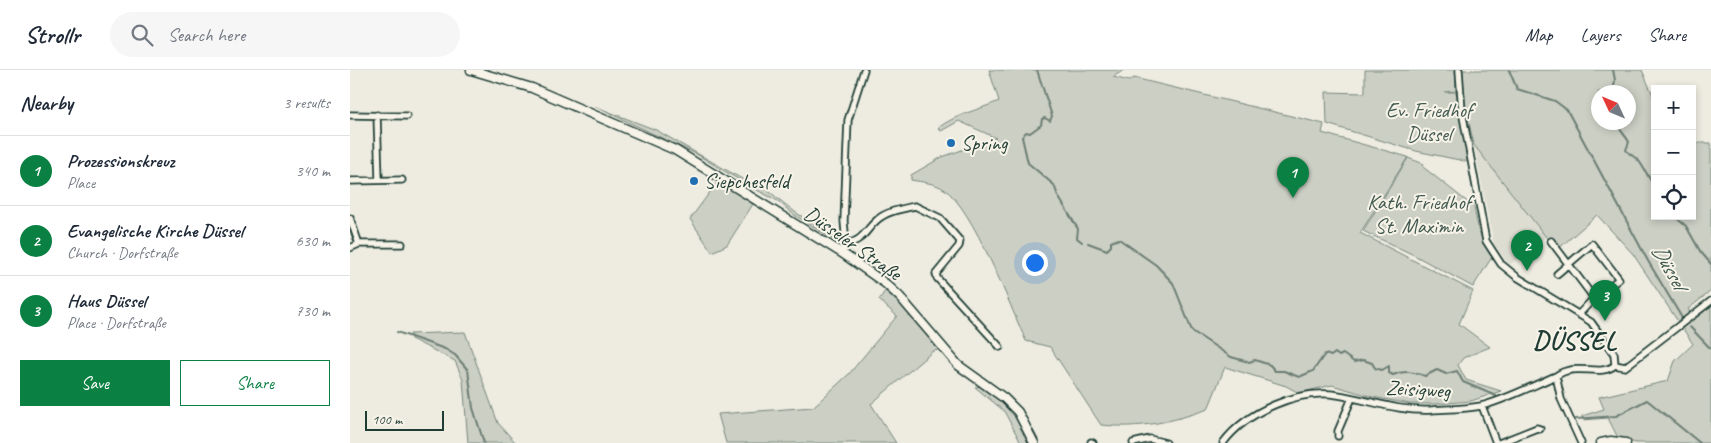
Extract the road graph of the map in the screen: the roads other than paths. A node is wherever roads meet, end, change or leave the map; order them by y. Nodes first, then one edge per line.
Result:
1 (471, 70) edge
2 (864, 70) edge
3 (1459, 70) edge
4 (350, 115) edge
5 (377, 115) junction
6 (407, 116) dead end
7 (379, 180) junction
8 (402, 180) dead end
9 (350, 181) edge
10 (350, 218) edge
11 (1551, 241) dead end
12 (359, 244) junction
13 (402, 244) dead end
14 (846, 244) junction
15 (350, 248) edge
16 (842, 253) junction
17 (1569, 264) junction
18 (1557, 274) dead end
19 (1594, 298) junction
20 (1711, 301) edge
21 (1580, 313) junction
22 (1000, 347) dead end
23 (1615, 365) junction
24 (1556, 376) junction
25 (1352, 398) junction
26 (1482, 406) junction
27 (1540, 429) dead end
28 (1338, 436) dead end
29 (1034, 443) edge
30 (1133, 443) edge
31 (1166, 443) edge
32 (1223, 443) edge
33 (1497, 443) edge
34 (1581, 443) edge
35 (1601, 443) edge
36 (1626, 443) edge

1 - 16 main road, Düsseler Straße
2 - 14 street
3 - 21 street
4 - 5 street
5 - 6 street
5 - 7 street
7 - 8 street
7 - 9 street
10 - 12 street
11 - 17 street
12 - 13 street
12 - 15 street
14 - 16 street
14 - 22 street
16 - 29 main road, Düsseler Straße
17 - 18 street
17 - 19 street
17 - 19 street
19 - 21 street
20 - 23 street, Zeisigweg
21 - 23 street
23 - 24 street, Zeisigweg
24 - 26 street, Zeisigweg
24 - 34 street
25 - 26 street, Zeisigweg
25 - 28 street
25 - 32 street, Zeisigweg
26 - 33 street
27 - 33 street
30 - 31 street
35 - 36 main road

